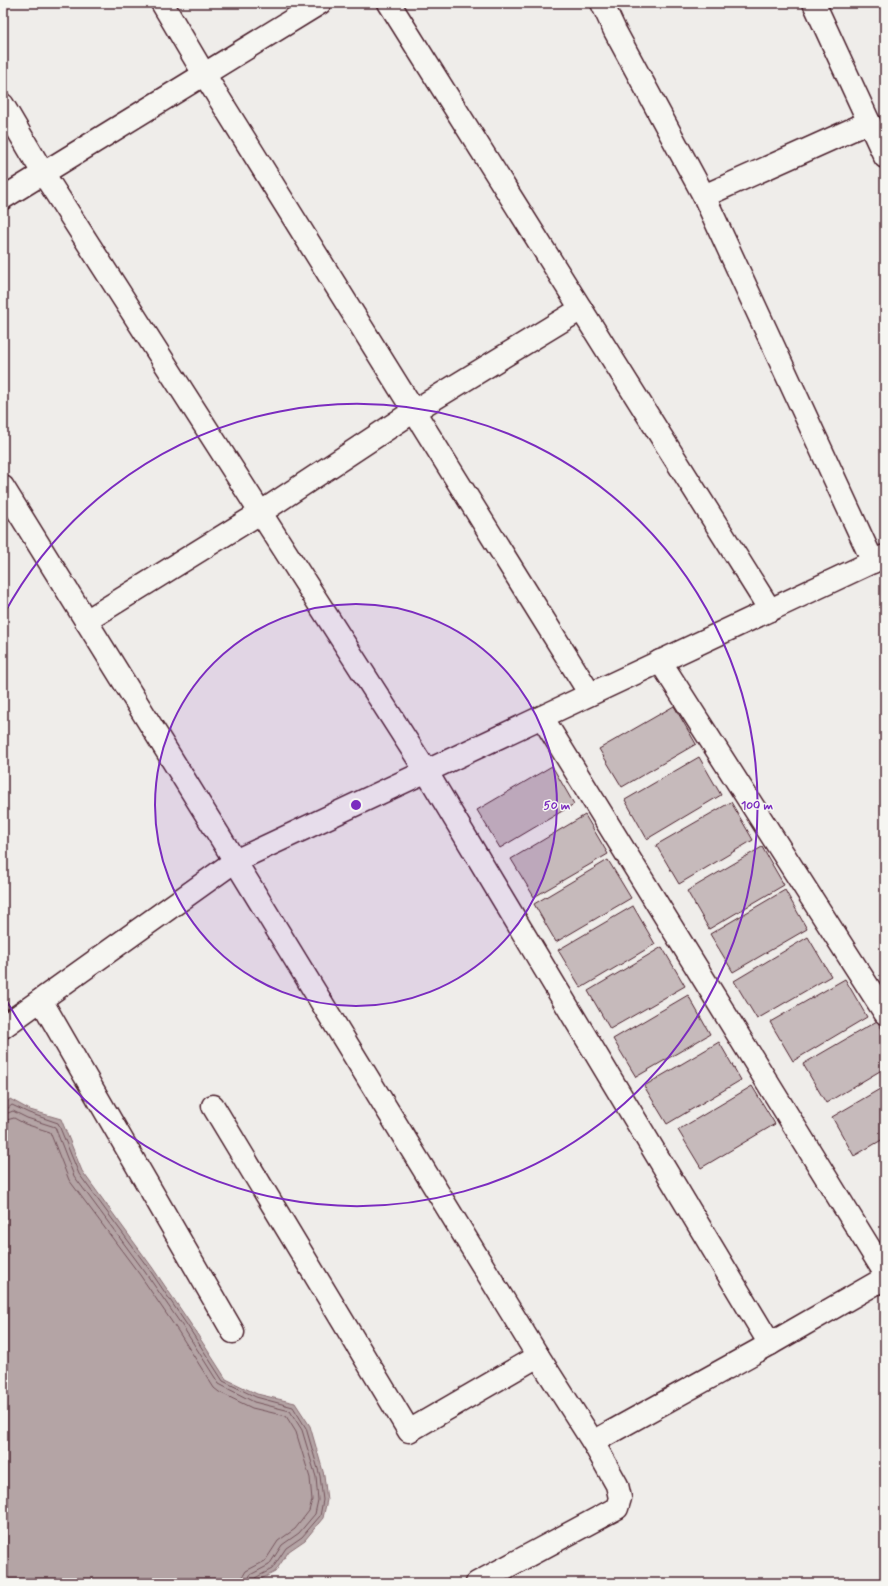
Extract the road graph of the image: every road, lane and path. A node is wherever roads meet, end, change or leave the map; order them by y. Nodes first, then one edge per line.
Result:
1 (162, 3) edge
2 (320, 3) edge
3 (389, 3) edge
4 (602, 3) edge
5 (814, 3) edge
6 (204, 74) junction
7 (3, 105) edge
8 (869, 122) junction
9 (885, 157) edge
10 (43, 173) junction
11 (704, 196) junction
12 (3, 198) edge
13 (581, 309) junction
14 (414, 411) junction
15 (3, 487) edge
16 (260, 513) junction
17 (879, 559) edge
18 (770, 610) junction
19 (86, 621) junction
20 (660, 661) junction
21 (590, 694) junction
22 (542, 717) junction
23 (426, 771) junction
24 (235, 861) junction
25 (41, 1000) junction
26 (885, 1013) edge
27 (3, 1027) edge
28 (213, 1106) dead end
29 (885, 1273) edge
30 (885, 1278) edge
31 (233, 1332) dead end
32 (770, 1344) junction
33 (538, 1356) junction
34 (593, 1442) junction
35 (477, 1583) edge

1 - 6 street
2 - 6 street
3 - 13 street
4 - 11 street
5 - 8 street
6 - 10 street
6 - 14 street
7 - 10 street
8 - 9 street
8 - 11 street
10 - 12 street
10 - 16 street
11 - 17 street
13 - 14 street
13 - 18 street
14 - 16 street
14 - 21 street
15 - 19 street
16 - 19 street
16 - 23 street
17 - 18 street
18 - 20 street
19 - 24 street
20 - 21 street
20 - 26 street
21 - 22 street
22 - 23 street
22 - 29 street
23 - 24 street
23 - 32 street
24 - 25 street
24 - 33 street
25 - 27 street
25 - 31 street
28 - 33 street
30 - 32 street
32 - 34 street
33 - 34 street
34 - 35 street

